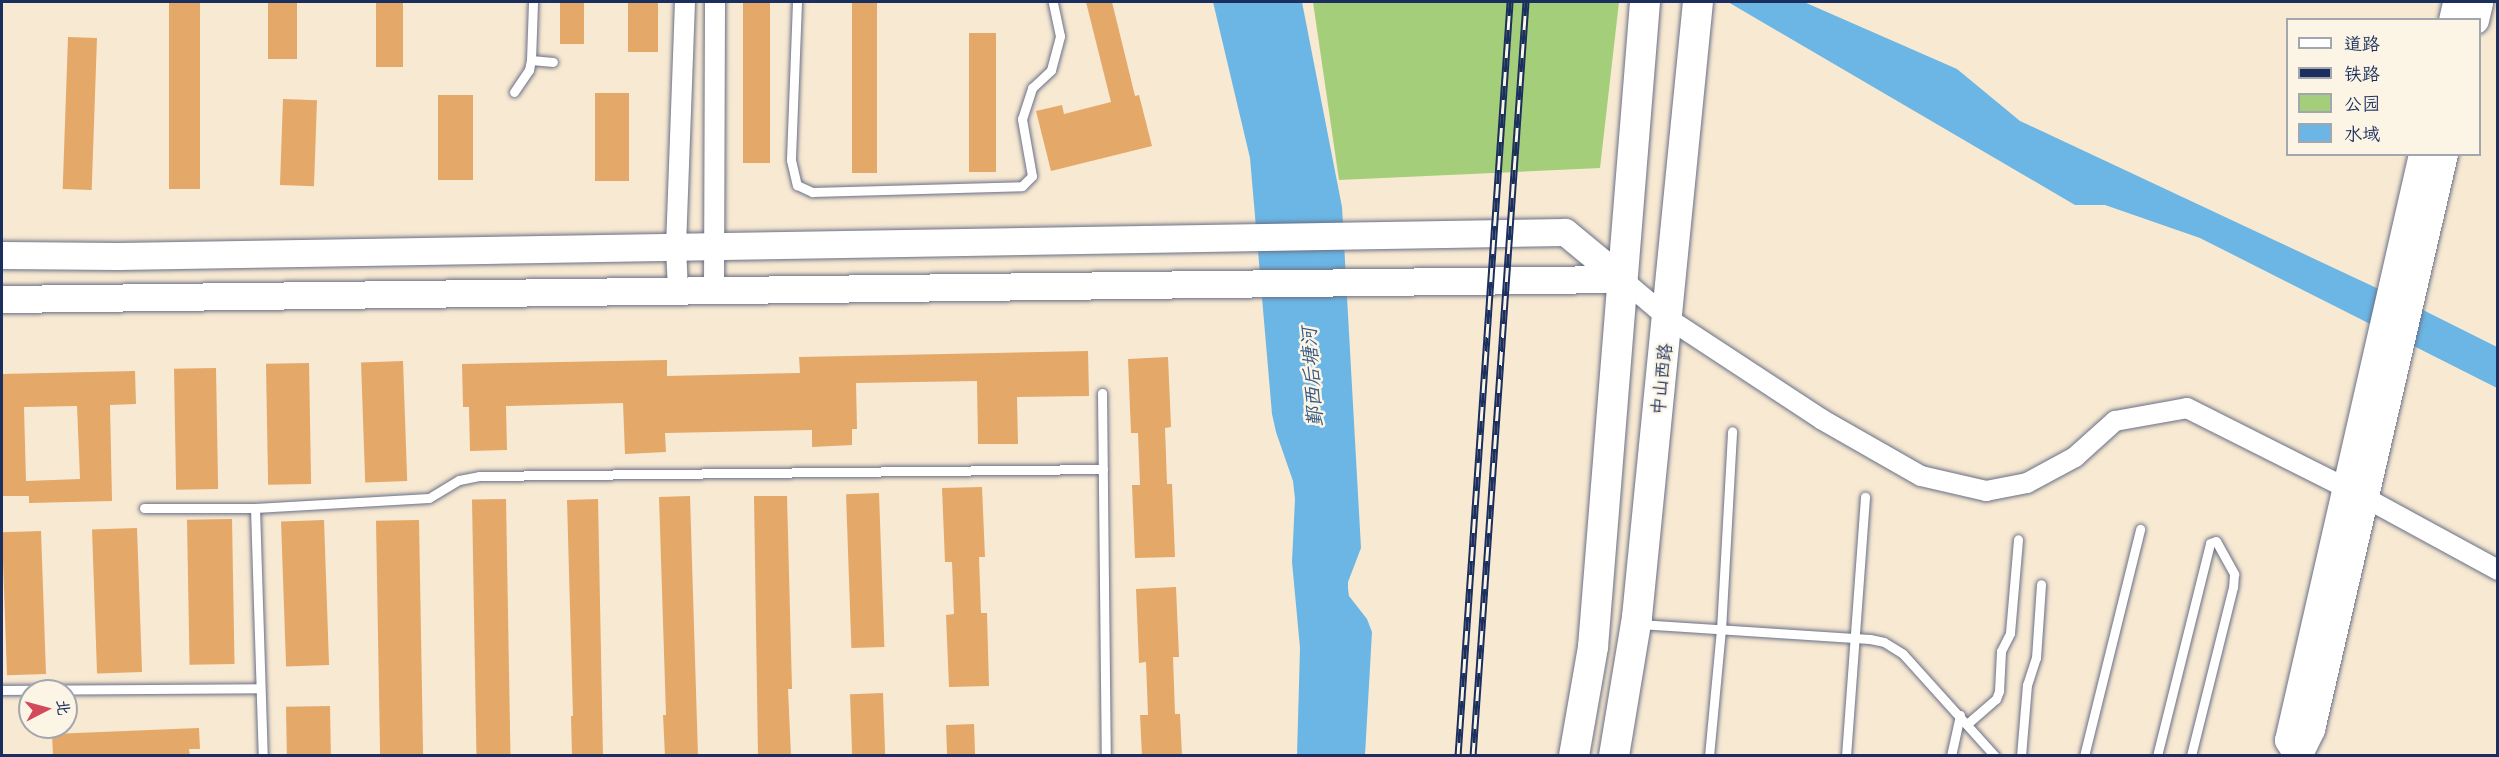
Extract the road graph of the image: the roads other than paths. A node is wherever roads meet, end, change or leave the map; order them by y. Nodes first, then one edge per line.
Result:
1 (533, 2) edge
2 (685, 2) edge
3 (715, 2) edge
4 (797, 2) edge
5 (1053, 2) edge
6 (1645, 2) edge
7 (2456, 2) edge
8 (2479, 2) edge
9 (1698, 7) edge
10 (2452, 18) edge
11 (2475, 18) edge
12 (531, 60) junction
13 (554, 62) dead end
14 (514, 92) dead end
15 (2422, 156) edge
16 (2444, 156) edge
17 (713, 246) junction
18 (676, 247) junction
19 (2, 255) edge
20 (1622, 279) junction
21 (678, 290) junction
22 (714, 290) junction
23 (2, 300) edge
24 (1669, 319) junction
25 (1102, 393) dead end
26 (1732, 432) dead end
27 (1103, 469) junction
28 (2355, 492) junction
29 (1865, 497) dead end
30 (144, 508) dead end
31 (255, 508) junction
32 (2140, 529) dead end
33 (2018, 539) dead end
34 (2498, 570) edge
35 (2041, 584) dead end
36 (1636, 624) junction
37 (1721, 630) junction
38 (1855, 638) junction
39 (260, 688) junction
40 (2, 690) edge
41 (1960, 715) junction
42 (1968, 724) junction
43 (263, 756) edge
44 (1107, 756) edge
45 (1574, 756) edge
46 (1614, 756) edge
47 (1709, 756) edge
48 (1846, 756) edge
49 (1951, 756) edge
50 (1995, 756) edge
51 (2021, 756) edge
52 (2084, 756) edge
53 (2157, 756) edge
54 (2191, 756) edge
55 (2298, 756) edge

1 - 12 lane
2 - 18 street
3 - 17 street
4 - 5 lane
6 - 20 main road
7 - 10 street
8 - 11 street
9 - 24 main road, 中山西路
12 - 13 lane
12 - 14 lane
15 - 28 street
16 - 28 street
17 - 18 street
17 - 20 street
17 - 22 street
18 - 19 street
18 - 21 street
20 - 22 street
20 - 24 street
20 - 45 main road
21 - 22 street
21 - 23 street
24 - 28 street
24 - 36 main road, 中山西路
25 - 27 lane
26 - 37 lane
27 - 31 lane
27 - 44 lane
28 - 34 street
28 - 55 street
29 - 38 lane
30 - 31 lane
31 - 39 lane
32 - 52 lane
33 - 42 lane
35 - 51 lane
36 - 37 lane
36 - 46 main road, 中山西路
37 - 38 lane
37 - 47 lane
38 - 41 lane
38 - 48 lane
39 - 40 lane
39 - 43 lane
41 - 42 lane
41 - 49 lane
42 - 50 lane
53 - 54 lane

